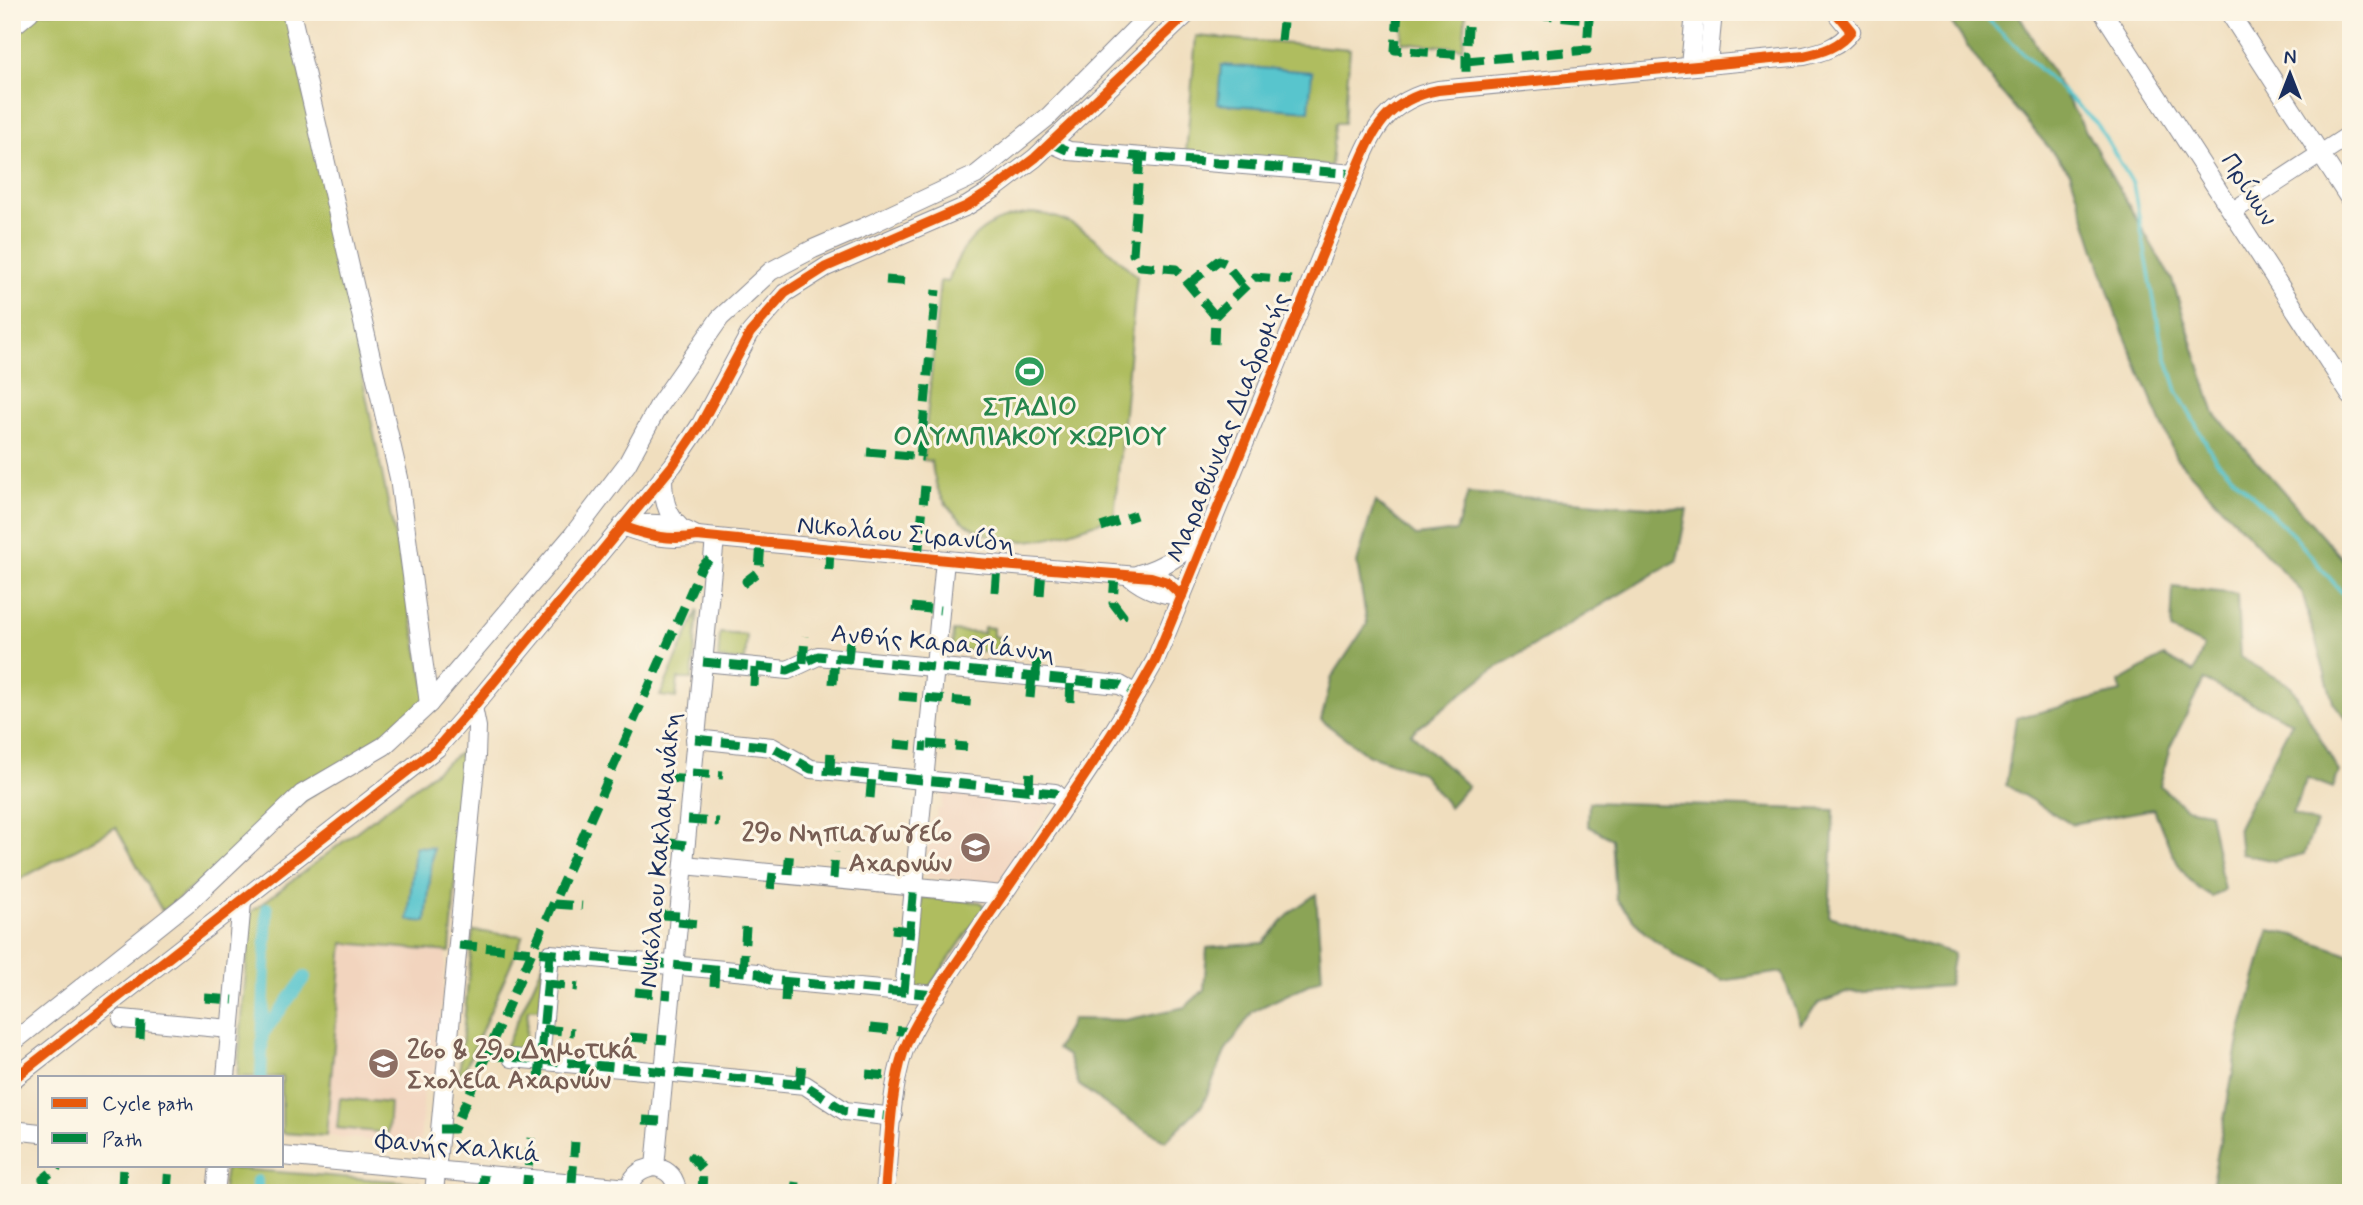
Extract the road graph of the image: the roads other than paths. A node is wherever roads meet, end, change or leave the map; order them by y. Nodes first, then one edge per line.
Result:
1 (30, 12) edge
2 (291, 12) edge
3 (1152, 12) edge
4 (1189, 12) edge
5 (1695, 12) edge
6 (1713, 12) edge
7 (2103, 12) edge
8 (2229, 12) edge
9 (1838, 15) dead end
10 (12, 27) edge
11 (1699, 65) junction
12 (2351, 134) edge
13 (1051, 143) junction
14 (2321, 153) junction
15 (1354, 174) junction
16 (2351, 201) edge
17 (2233, 211) junction
18 (2351, 396) edge
19 (663, 476) junction
20 (622, 526) junction
21 (680, 527) junction
22 (1210, 527) junction
23 (706, 537) junction
24 (945, 560) junction
25 (1129, 576) junction
26 (1182, 596) junction
27 (703, 662) junction
28 (935, 667) junction
29 (1136, 694) junction
30 (429, 704) junction
31 (474, 707) junction
32 (695, 739) junction
33 (924, 780) junction
34 (1066, 803) junction
35 (684, 865) junction
36 (914, 886) junction
37 (1003, 895) junction
38 (242, 902) junction
39 (674, 965) junction
40 (904, 992) junction
41 (936, 995) junction
42 (122, 1019) dead end
43 (230, 1029) junction
44 (12, 1042) edge
45 (512, 1058) dead end
46 (540, 1060) junction
47 (664, 1071) junction
48 (226, 1076) edge
49 (12, 1080) edge
50 (893, 1117) junction
51 (12, 1130) edge
52 (38, 1133) edge
53 (284, 1156) edge
54 (218, 1166) edge
55 (655, 1167) junction
56 (436, 1170) junction
57 (630, 1191) edge
58 (215, 1193) edge
59 (434, 1193) edge
60 (677, 1193) edge
61 (885, 1193) edge

1 - 10 street
2 - 30 street
3 - 30 street
4 - 13 street
5 - 11 street
6 - 11 street
7 - 17 street, Πρίνων
8 - 14 street
9 - 11 street, Μαραθώνιας Διαδρομής
11 - 15 street, Μαραθώνιας Διαδρομής
12 - 14 street
13 - 15 street
13 - 19 street
14 - 16 street
14 - 17 street
15 - 22 street, Μαραθώνιας Διαδρομής
17 - 18 street, Πρίνων
19 - 20 street
19 - 21 street
20 - 21 street, Νικολάου Σιρανίδη
20 - 23 street, Νικολάου Σιρανίδη
20 - 31 street
21 - 23 street, Νικολάου Σιρανίδη
22 - 25 street
22 - 26 street, Μαραθώνιας Διαδρομής
23 - 24 street, Νικολάου Σιρανίδη
23 - 27 street, Νικόλαου Κακλαμανάκη
24 - 25 street, Νικολάου Σιρανίδη
24 - 28 street
25 - 26 street, Νικολάου Σιρανίδη
26 - 29 street, Μαραθώνιας Διαδρομής
27 - 28 street, Ανθής Καραγιάννη
27 - 32 street, Νικόλαου Κακλαμανάκη
28 - 29 street, Ανθής Καραγιάννη
28 - 33 street
29 - 34 street, Μαραθώνιας Διαδρομής
30 - 44 street
31 - 38 street
31 - 56 street
32 - 33 street
32 - 35 street, Νικόλαου Κακλαμανάκη
33 - 34 street
33 - 36 street
34 - 37 street, Μαραθώνιας Διαδρομής
35 - 36 street
35 - 39 street, Νικόλαου Κακλαμανάκη
36 - 37 street
36 - 40 street
37 - 41 street, Μαραθώνιας Διαδρομής
38 - 43 street
38 - 49 street
39 - 40 street
39 - 46 street
39 - 47 street, Νικόλαου Κακλαμανάκη
40 - 41 street
41 - 50 street, Μαραθώνιας Διαδρομής
42 - 43 street
43 - 48 street
45 - 46 street
46 - 47 street
47 - 50 street
47 - 55 street, Νικόλαου Κακλαμανάκη
50 - 61 street, Μαραθώνιας Διαδρομής
51 - 52 street
53 - 56 street, Φανής Χαλκιά
54 - 58 street
55 - 57 street
55 - 60 street
56 - 57 street, Φανής Χαλκιά
56 - 59 street

